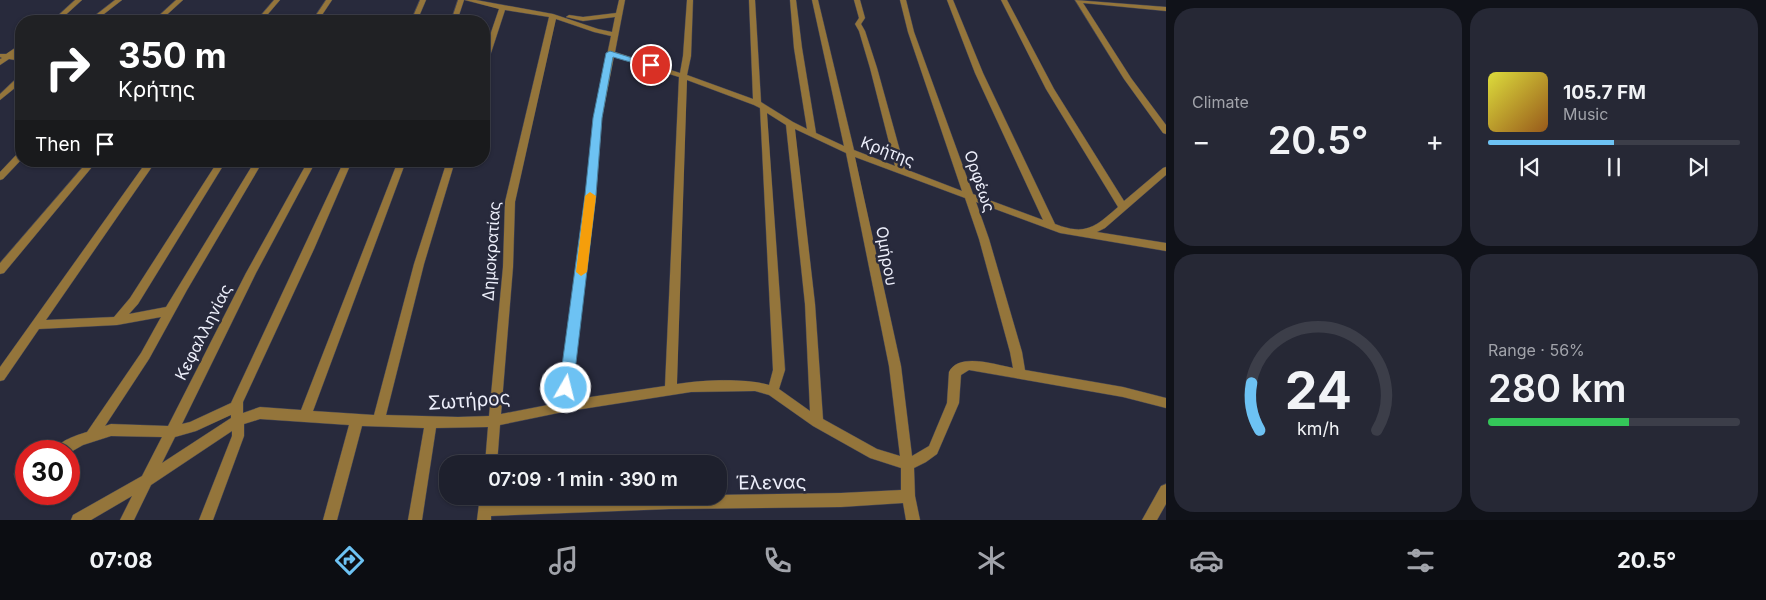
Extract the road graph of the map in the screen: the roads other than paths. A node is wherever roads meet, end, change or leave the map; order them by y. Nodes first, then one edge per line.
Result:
1 (79, 0) edge
2 (119, 0) edge
3 (180, 0) edge
4 (277, 0) edge
5 (329, 0) edge
6 (423, 0) edge
7 (461, 0) edge
8 (468, 0) edge
9 (622, 0) edge
10 (690, 0) edge
11 (752, 0) edge
12 (793, 0) edge
13 (815, 0) edge
14 (857, 0) edge
15 (903, 0) edge
16 (950, 0) edge
17 (1004, 0) edge
18 (1078, 0) edge
19 (503, 8) junction
20 (1166, 9) edge
21 (61, 15) edge
22 (99, 15) edge
23 (163, 15) edge
24 (264, 15) edge
25 (319, 15) edge
26 (417, 15) edge
27 (456, 15) edge
28 (619, 15) junction
29 (554, 16) junction
30 (615, 35) junction
31 (490, 45) edge
32 (15, 50) edge
33 (610, 53) junction
34 (4, 56) edge
35 (0, 63) edge
36 (683, 76) junction
37 (15, 84) edge
38 (0, 98) edge
39 (760, 106) junction
40 (790, 124) junction
41 (1166, 130) edge
42 (812, 134) junction
43 (850, 152) junction
44 (15, 161) edge
45 (88, 167) edge
46 (148, 167) edge
47 (218, 167) edge
48 (255, 167) edge
49 (309, 167) edge
50 (345, 167) edge
51 (400, 167) edge
52 (449, 167) edge
53 (1166, 170) edge
54 (901, 172) junction
55 (0, 177) edge
56 (972, 199) junction
57 (1123, 207) junction
58 (1051, 227) junction
59 (1084, 235) junction
60 (1166, 247) edge
61 (0, 270) edge
62 (170, 311) junction
63 (117, 321) junction
64 (37, 325) junction
65 (1020, 375) junction
66 (0, 376) edge
67 (672, 390) junction
68 (772, 391) junction
69 (1166, 403) edge
70 (237, 406) junction
71 (563, 407) junction
72 (305, 416) junction
73 (358, 420) junction
74 (237, 421) junction
75 (378, 421) junction
76 (493, 421) junction
77 (431, 422) junction
78 (816, 422) junction
79 (172, 432) junction
80 (92, 435) junction
81 (80, 441) edge
82 (491, 455) edge
83 (907, 464) junction
84 (146, 481) junction
85 (1166, 491) edge
86 (908, 496) junction
87 (485, 509) edge
88 (80, 520) edge
89 (127, 520) edge
90 (206, 520) edge
91 (330, 520) edge
92 (415, 520) edge
93 (913, 520) edge
94 (1149, 520) edge

1 - 21 street
2 - 22 street
3 - 23 street
4 - 24 street
5 - 25 street
6 - 26 street
7 - 27 street
8 - 19 street
9 - 28 street
10 - 36 street
11 - 39 street
12 - 42 street
13 - 43 street, Ομήρου
14 - 54 street
15 - 56 street, Ορφέως
16 - 58 street
17 - 57 street
18 - 20 street
18 - 41 street
19 - 29 street
19 - 31 street
28 - 29 street
28 - 30 street
29 - 30 street
29 - 76 street, Δημοκρατίας
30 - 33 street
32 - 34 street
33 - 36 street, Κρήτης
33 - 71 street
34 - 35 street
36 - 39 street, Κρήτης
36 - 67 street
37 - 38 street
39 - 40 street, Κρήτης
39 - 68 street
40 - 42 street, Κρήτης
40 - 78 street
42 - 43 street, Κρήτης
43 - 54 street, Κρήτης
43 - 83 street, Ομήρου
44 - 55 street
45 - 61 street
46 - 64 street
47 - 63 street
48 - 62 street
49 - 79 street, Κεφαλληνίας
50 - 70 street
51 - 72 street
52 - 75 street
53 - 57 street
54 - 56 street, Κρήτης
56 - 58 street, Κρήτης
56 - 65 street, Ορφέως
57 - 59 street
58 - 59 street, Κρήτης
59 - 60 street, Κρήτης
62 - 63 street
62 - 80 street
63 - 64 street
64 - 66 street
65 - 69 street
65 - 83 street
67 - 68 street, Σωτήρος
67 - 71 street, Σωτήρος
68 - 78 street, Σωτήρος
70 - 74 street
70 - 79 street
71 - 76 street, Σωτήρος
72 - 73 street, Σωτήρος
72 - 74 street, Σωτήρος
73 - 75 street, Σωτήρος
73 - 91 street
74 - 84 street, Σωτήρος
74 - 90 street
75 - 77 street, Σωτήρος
76 - 77 street, Σωτήρος
76 - 82 street, Δημοκρατίας
77 - 92 street
78 - 83 street, Σωτήρος
79 - 80 street
79 - 84 street, Κεφαλληνίας
80 - 81 street
83 - 86 street, Ομήρου
84 - 88 street, Σωτήρος
84 - 89 street, Κεφαλληνίας
85 - 94 street
86 - 87 street, Έλενας
86 - 93 street, Ομήρου

